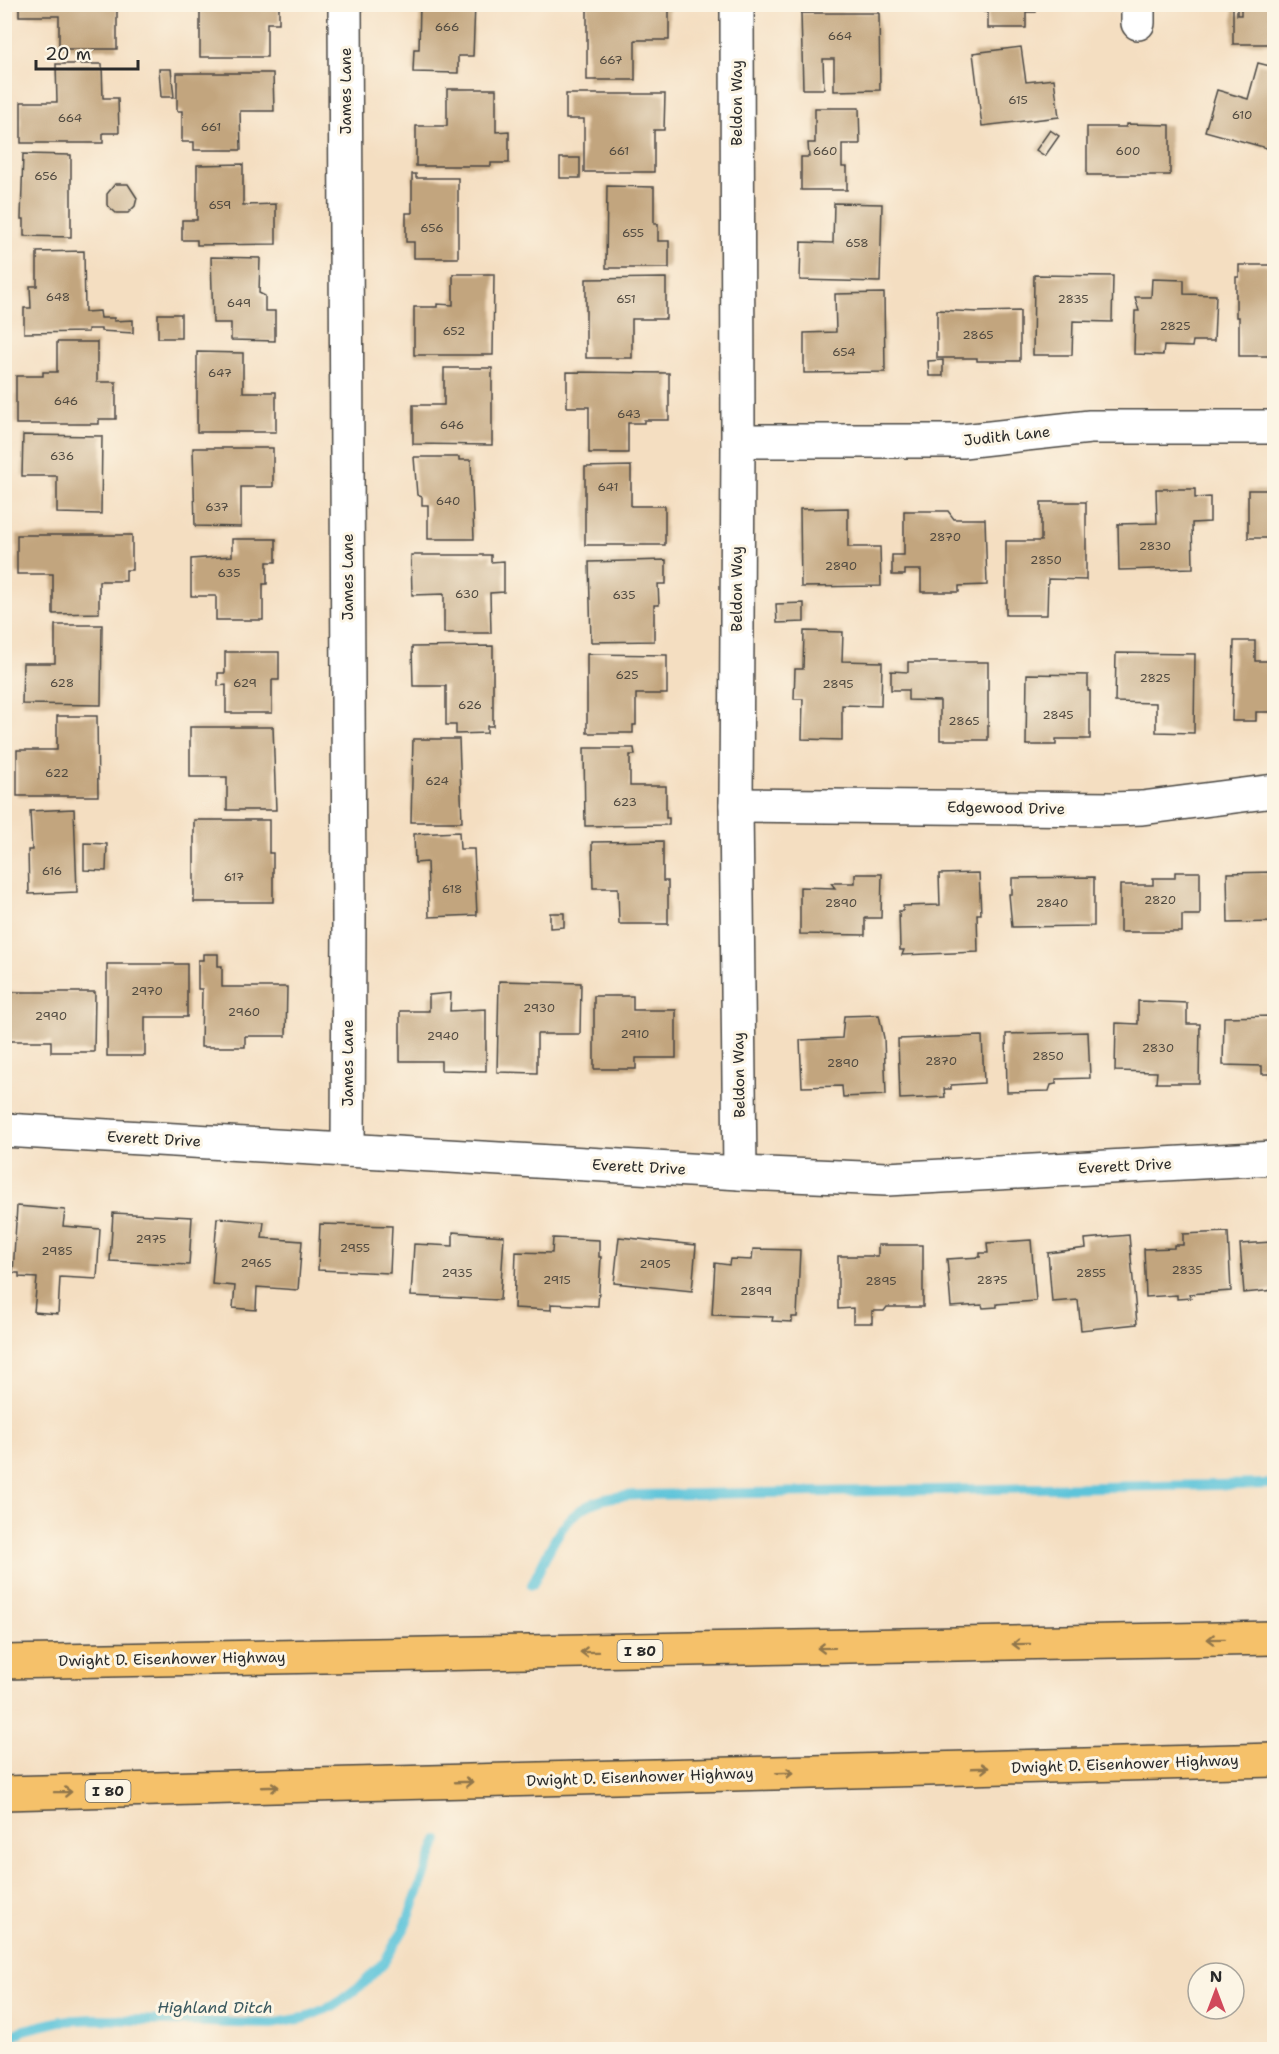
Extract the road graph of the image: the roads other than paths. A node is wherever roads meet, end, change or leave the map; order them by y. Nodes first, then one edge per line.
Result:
1 (345, 4) edge
2 (737, 4) edge
3 (1275, 427) edge
4 (738, 441) junction
5 (1275, 791) edge
6 (736, 805) junction
7 (4, 1130) edge
8 (348, 1150) junction
9 (1275, 1158) edge
10 (740, 1173) junction
11 (1275, 1638) edge
12 (4, 1662) edge
13 (1275, 1760) edge
14 (4, 1793) edge

1 - 8 street, James Lane
2 - 4 street, Beldon Way
3 - 4 street, Judith Lane
4 - 6 street, Beldon Way
5 - 6 street, Edgewood Drive
6 - 10 street, Beldon Way
7 - 8 street, Everett Drive
8 - 10 street, Everett Drive
9 - 10 street, Everett Drive
11 -> 12 highway, Dwight D. Eisenhower Highway / I 80
14 -> 13 highway, Dwight D. Eisenhower Highway / I 80

